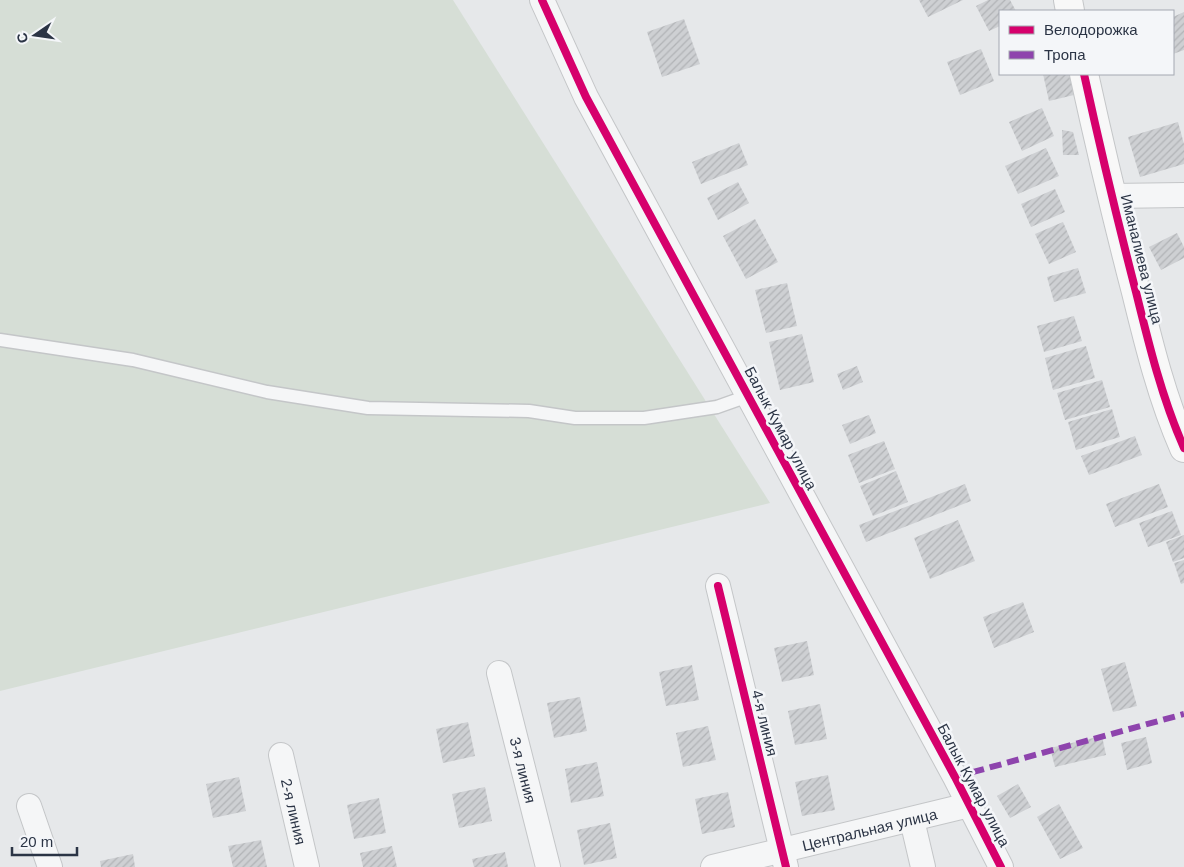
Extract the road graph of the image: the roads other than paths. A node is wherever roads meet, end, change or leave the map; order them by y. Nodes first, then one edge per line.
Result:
1 (542, 0) edge
2 (1084, 75) edge
3 (1184, 195) edge
4 (1111, 196) junction
5 (0, 340) edge
6 (748, 396) junction
7 (1184, 448) edge
8 (718, 586) dead end
9 (499, 674) dead end
10 (281, 755) dead end
11 (969, 805) junction
12 (29, 806) dead end
13 (912, 820) junction
14 (784, 858) edge
15 (50, 867) edge
16 (308, 867) edge
17 (548, 867) edge
18 (713, 867) edge
19 (923, 867) edge
20 (1001, 867) edge

1 - 6 street, Балык Кумар улица
2 - 4 street, Иманалиева улица
3 - 4 street
4 - 7 street, Иманалиева улица
5 - 6 lane
6 - 11 street, Балык Кумар улица
8 - 14 street, 4-я линия
9 - 17 street, 3-я линия
10 - 16 street, 2-я линия
11 - 13 street, Центральная улица
11 - 20 street, Балык Кумар улица
12 - 15 street
13 - 14 street, Центральная улица
13 - 19 street
14 - 18 street, Центральная улица

